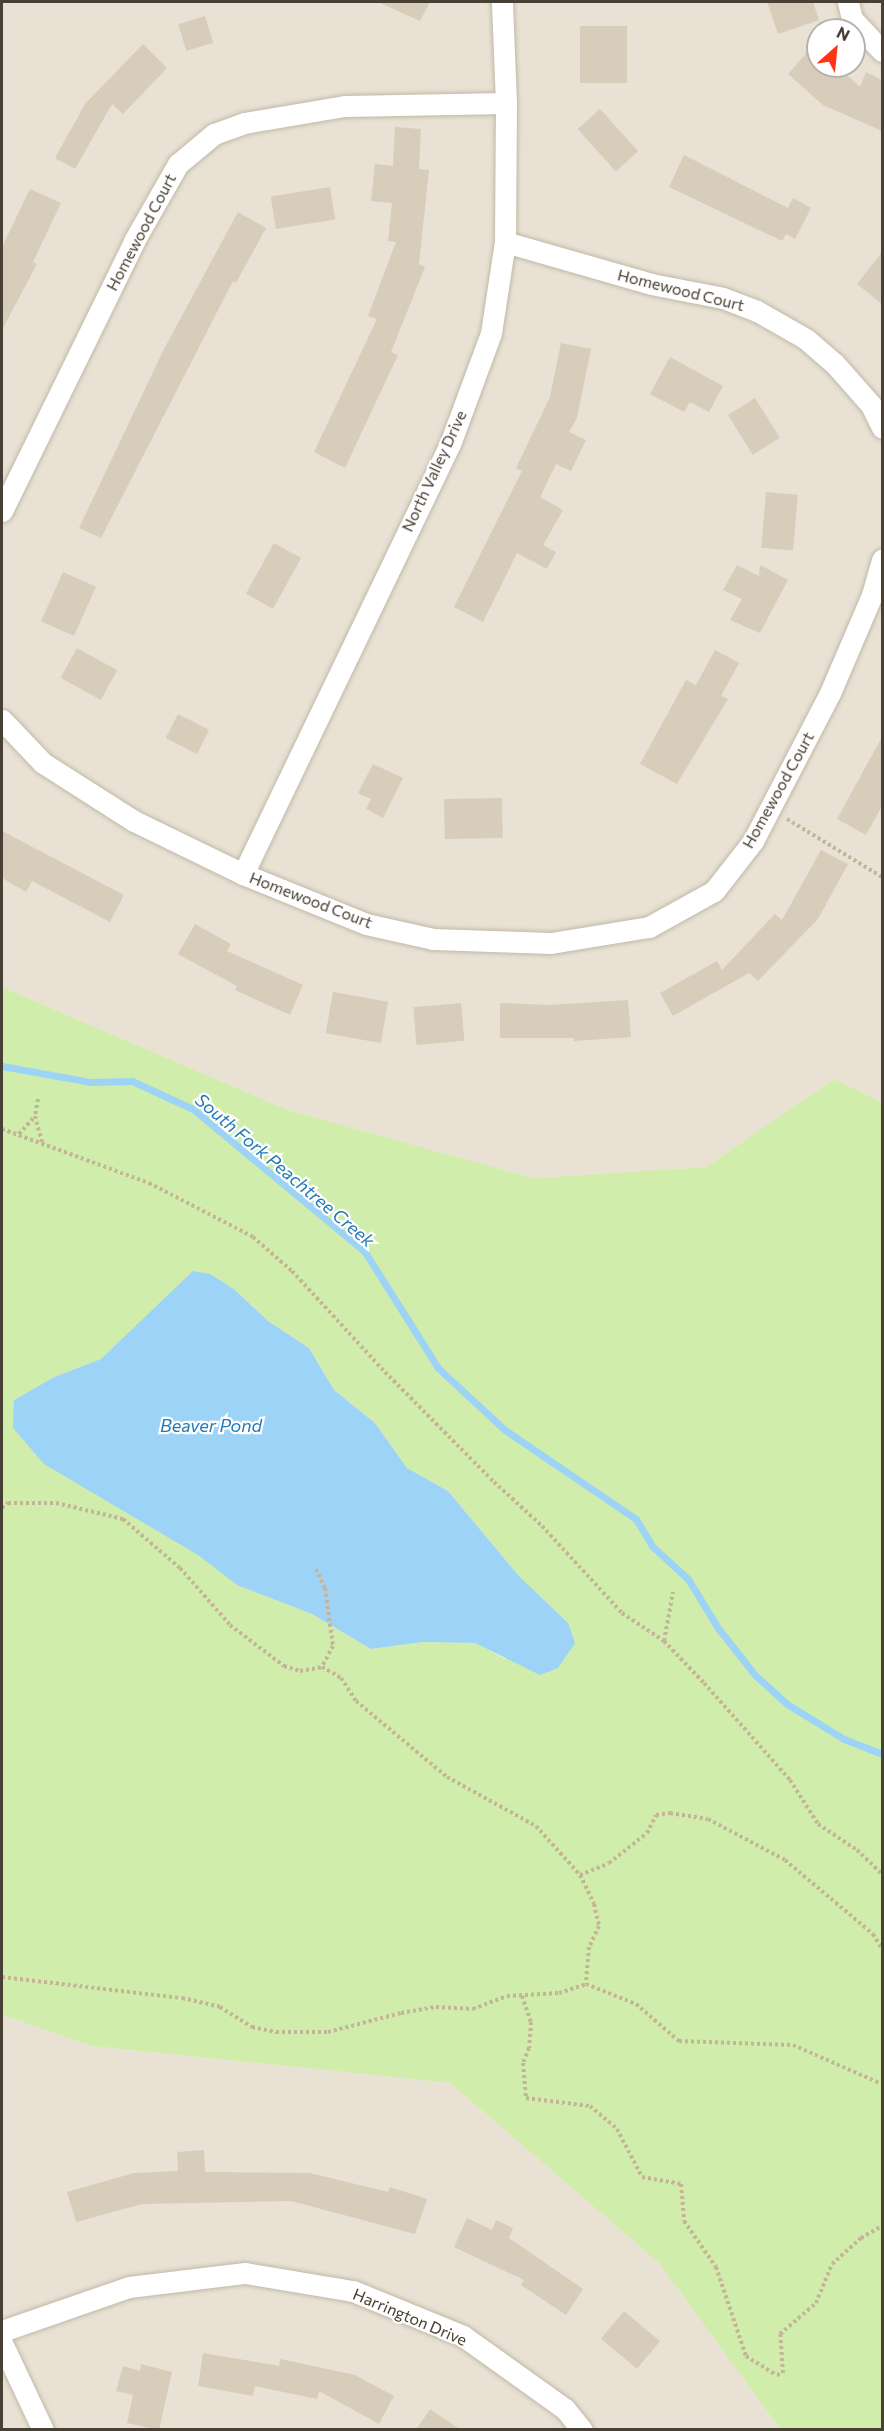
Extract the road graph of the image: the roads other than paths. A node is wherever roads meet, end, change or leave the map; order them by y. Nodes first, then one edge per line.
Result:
1 (502, 2) edge
2 (848, 2) edge
3 (882, 51) edge
4 (507, 103) junction
5 (505, 242) junction
6 (882, 428) edge
7 (2, 511) edge
8 (882, 560) edge
9 (2, 720) edge
10 (243, 874) junction
11 (2, 2331) edge
12 (2, 2343) edge
13 (43, 2430) edge
14 (582, 2430) edge

1 - 4 street, North Valley Drive
2 - 3 street
4 - 5 street, North Valley Drive
4 - 7 street, Homewood Court
5 - 6 street, Homewood Court
5 - 10 street, North Valley Drive
8 - 10 street, Homewood Court
9 - 10 street, Homewood Court
11 - 14 street, Harrington Drive
12 - 13 street

